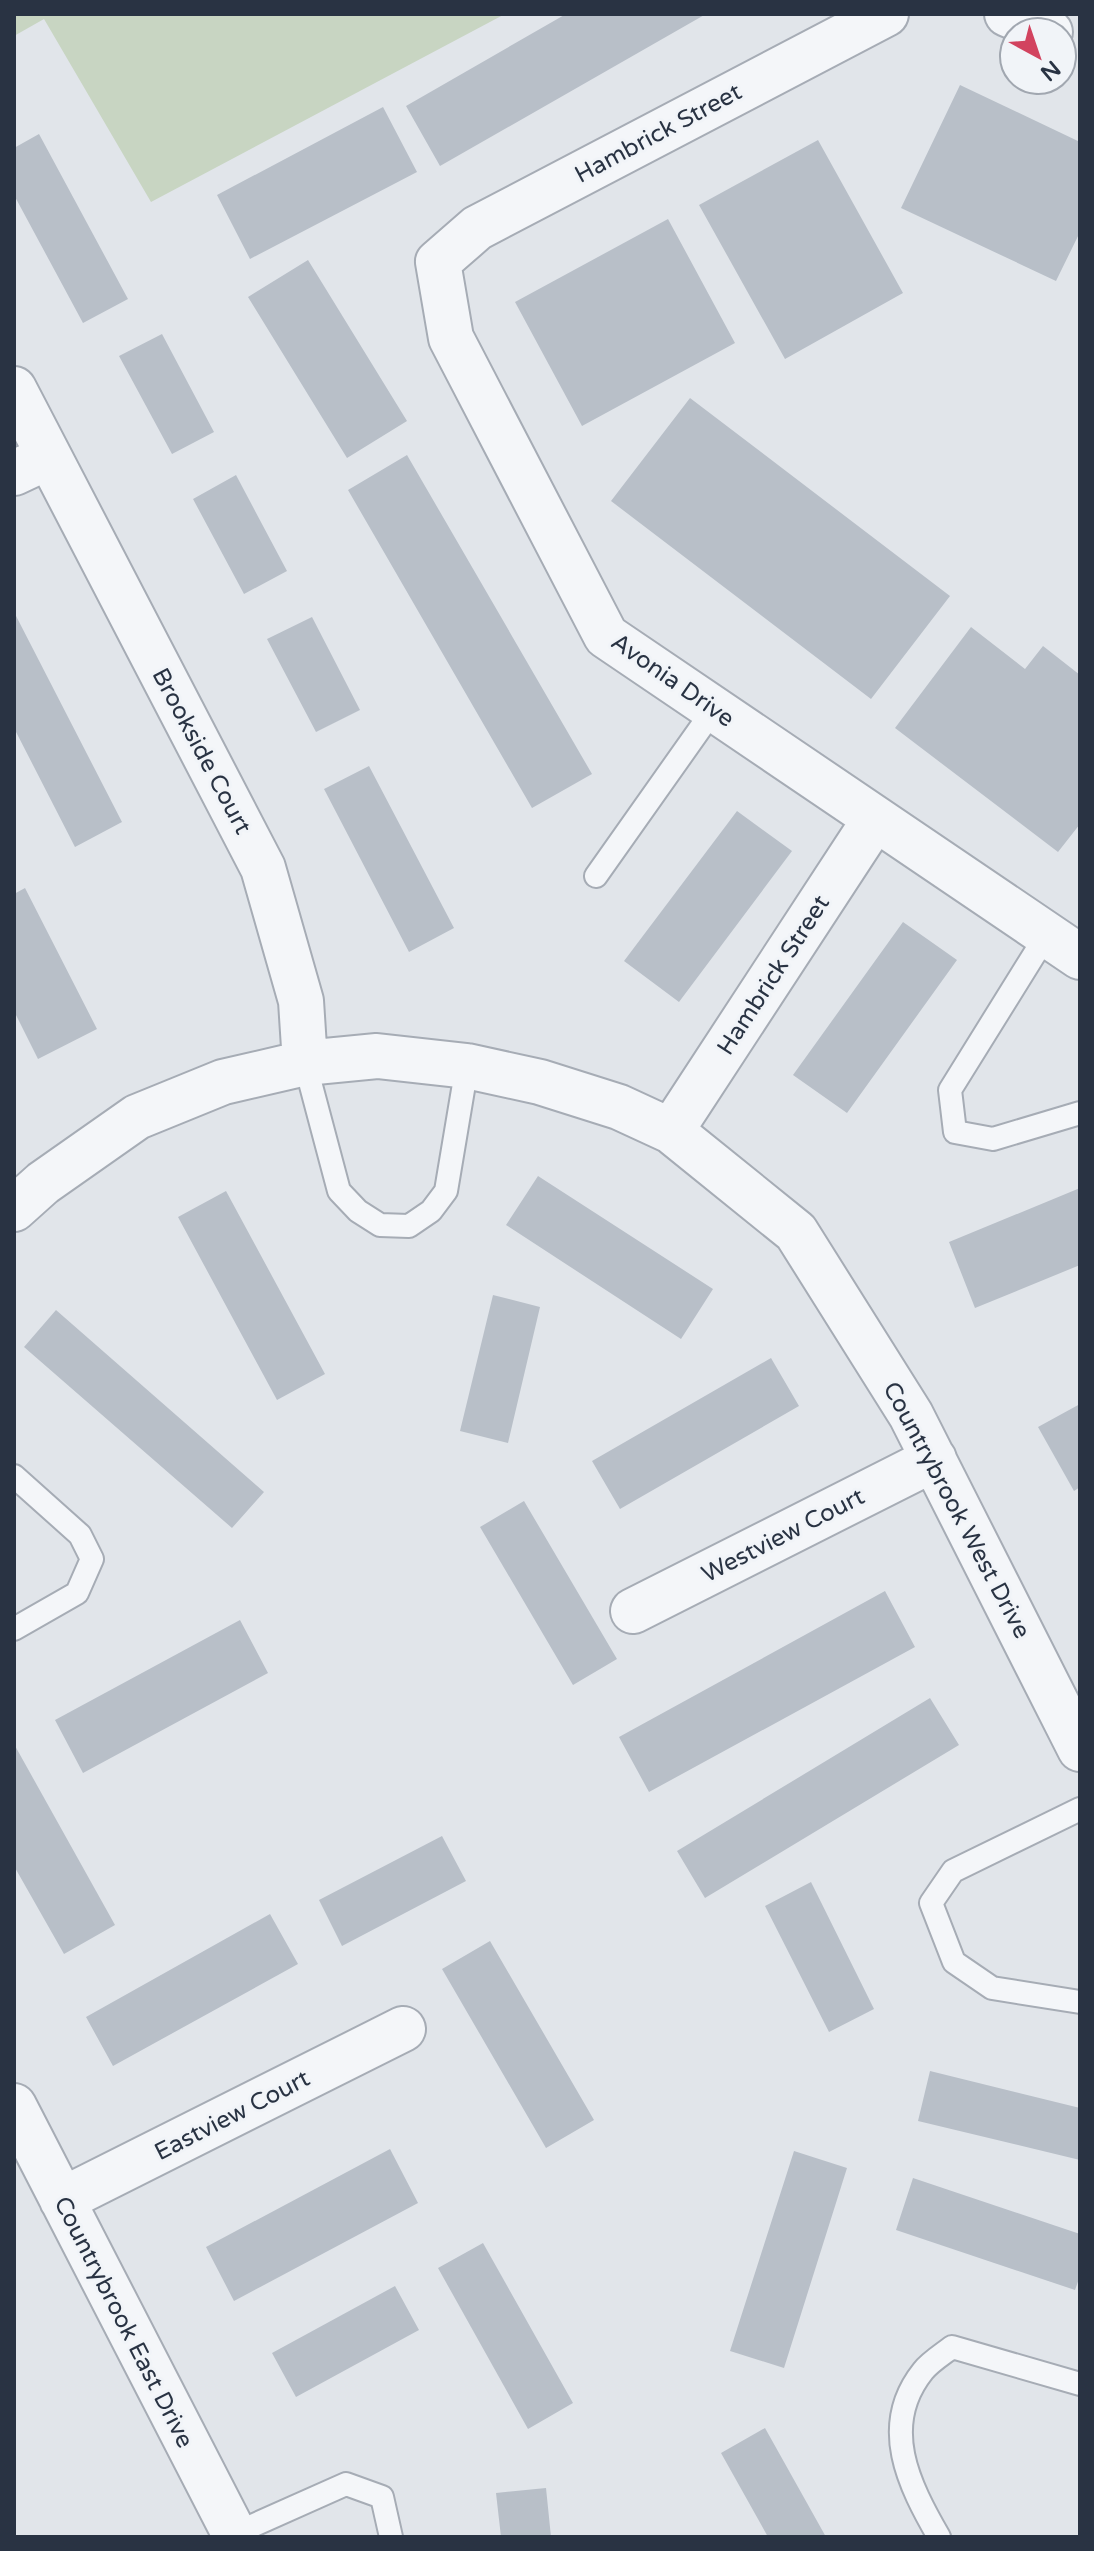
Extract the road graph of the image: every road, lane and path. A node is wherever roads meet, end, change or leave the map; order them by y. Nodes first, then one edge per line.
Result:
1 (886, 14) edge
2 (438, 262) joint
3 (14, 389) edge
4 (31, 465) edge
5 (714, 709) junction
6 (875, 819) junction
7 (596, 876) dead end
8 (1064, 945) edge
9 (305, 1063) junction
10 (467, 1066) junction
11 (1080, 1113) edge
12 (671, 1131) junction
13 (14, 1209) edge
14 (934, 1459) junction
15 (14, 1476) edge
16 (633, 1611) dead end
17 (14, 1629) edge
18 (1080, 1749) edge
19 (1080, 1809) edge
20 (1080, 2002) edge
21 (403, 2029) dead end
22 (14, 2106) edge
23 (62, 2200) junction
24 (1080, 2384) edge
25 (235, 2536) edge
26 (391, 2537) edge
27 (939, 2537) edge

1 - 2 street, Hambrick Street
2 - 5 street, Avonia Drive
3 - 4 street, Brookside Court
4 - 9 street, Brookside Court
5 - 6 street, Avonia Drive
5 - 7 lane
6 - 8 street, Avonia Drive
6 - 12 street, Hambrick Street
8 - 11 lane
9 - 10 street, Countrybrook West Drive
9 - 10 lane
9 - 13 street, Countrybrook West Drive
10 - 12 street, Countrybrook West Drive
12 - 14 street, Countrybrook West Drive
14 - 16 street, Westview Court
14 - 18 street, Countrybrook West Drive
15 - 17 lane
19 - 20 lane
21 - 23 street, Eastview Court
22 - 23 street, Countrybrook East Drive
23 - 25 street, Countrybrook East Drive
24 - 27 lane
25 - 26 lane

